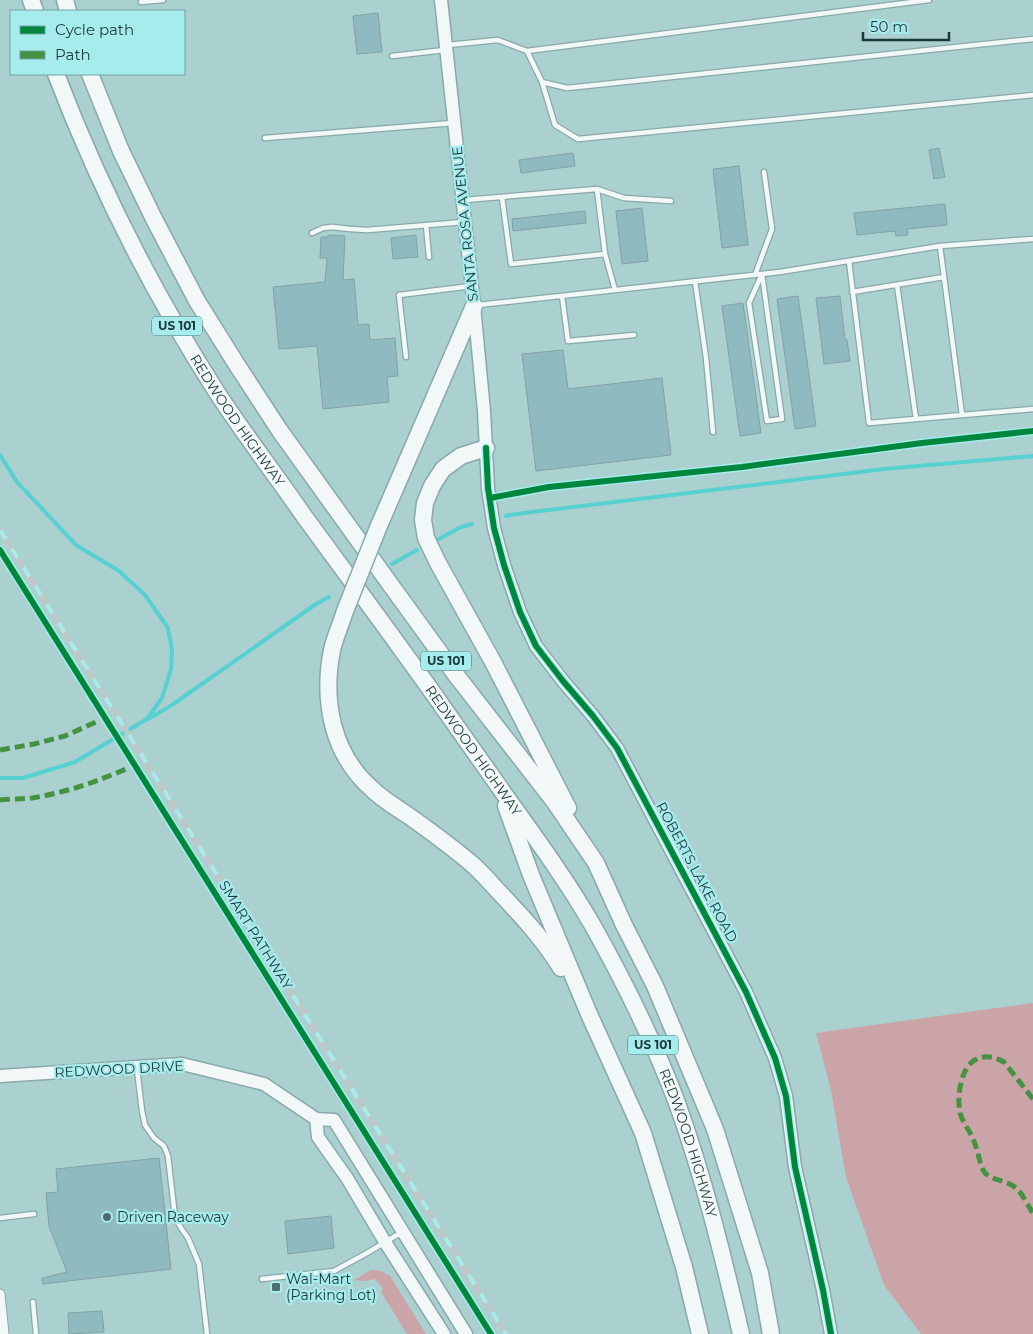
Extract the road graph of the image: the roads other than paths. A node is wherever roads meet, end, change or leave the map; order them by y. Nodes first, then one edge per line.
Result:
1 (164, 0) edge
2 (440, 0) edge
3 (929, 0) edge
4 (141, 2) dead end
5 (1033, 39) edge
6 (446, 48) junction
7 (527, 50) junction
8 (392, 56) dead end
9 (56, 75) edge
10 (90, 75) edge
11 (542, 82) junction
12 (1033, 95) edge
13 (454, 123) junction
14 (265, 138) dead end
15 (764, 172) dead end
16 (597, 189) junction
17 (502, 197) junction
18 (463, 200) junction
19 (670, 201) dead end
20 (465, 222) junction
21 (426, 225) junction
22 (312, 233) dead end
23 (1033, 239) edge
24 (940, 246) junction
25 (605, 254) junction
26 (429, 257) dead end
27 (849, 261) junction
28 (762, 274) junction
29 (755, 275) junction
30 (944, 278) junction
31 (695, 281) junction
32 (897, 285) junction
33 (472, 286) junction
34 (615, 290) junction
35 (852, 292) junction
36 (562, 296) junction
37 (474, 306) junction
38 (634, 335) dead end
39 (406, 356) dead end
40 (1033, 409) edge
41 (962, 415) junction
42 (916, 419) junction
43 (713, 432) dead end
44 (486, 448) junction
45 (498, 786) junction
46 (596, 863) junction
47 (589, 1014) junction
48 (137, 1067) junction
49 (0, 1076) edge
50 (316, 1119) junction
51 (34, 1214) dead end
52 (0, 1218) edge
53 (403, 1230) junction
54 (385, 1242) junction
55 (262, 1279) dead end
56 (0, 1294) edge
57 (33, 1302) dead end
58 (4, 1334) edge
59 (36, 1334) edge
60 (207, 1334) edge
61 (444, 1334) edge
62 (466, 1334) edge
63 (700, 1334) edge
64 (740, 1334) edge
65 (771, 1334) edge
66 (831, 1334) edge

1 - 4 lane
2 - 6 street, SANTA ROSA AVENUE
3 - 7 lane
5 - 11 lane
6 - 7 lane
6 - 8 lane
6 - 13 street, SANTA ROSA AVENUE
7 - 11 lane
9 - 45 highway, REDWOOD HIGHWAY / US 101
10 - 46 highway, REDWOOD HIGHWAY / US 101
11 - 12 lane
13 - 14 lane
13 - 18 street, SANTA ROSA AVENUE
15 - 29 lane
16 - 17 lane
16 - 19 lane
16 - 25 lane
17 - 18 lane
17 - 25 lane
18 - 20 street, SANTA ROSA AVENUE
20 - 21 lane
20 - 33 street, SANTA ROSA AVENUE
21 - 22 lane
21 - 26 lane
23 - 24 lane
24 - 27 lane
24 - 30 lane
25 - 34 lane
27 - 28 lane
27 - 35 lane
28 - 28 lane
28 - 29 lane
29 - 31 lane
30 - 32 lane
30 - 41 lane
31 - 34 lane
31 - 43 lane
32 - 35 lane
32 - 42 lane
33 - 37 street, SANTA ROSA AVENUE
33 - 39 lane
34 - 36 lane
35 - 42 lane
36 - 37 lane
36 - 38 lane
37 - 44 street, SANTA ROSA AVENUE
37 - 47 highway, bridge
40 - 41 lane
41 - 42 lane
44 - 46 highway
44 - 66 street, ROBERTS LAKE ROAD
45 - 47 highway
45 - 64 highway, REDWOOD HIGHWAY / US 101
46 - 65 highway, REDWOOD HIGHWAY / US 101
47 - 63 highway
48 - 49 street, REDWOOD DRIVE
48 - 50 street, REDWOOD DRIVE
48 - 60 lane
50 - 53 street, REDWOOD DRIVE
50 - 54 street
51 - 52 lane
53 - 54 lane
53 - 62 street, REDWOOD DRIVE
54 - 55 lane
54 - 61 street
56 - 58 street
57 - 59 lane

